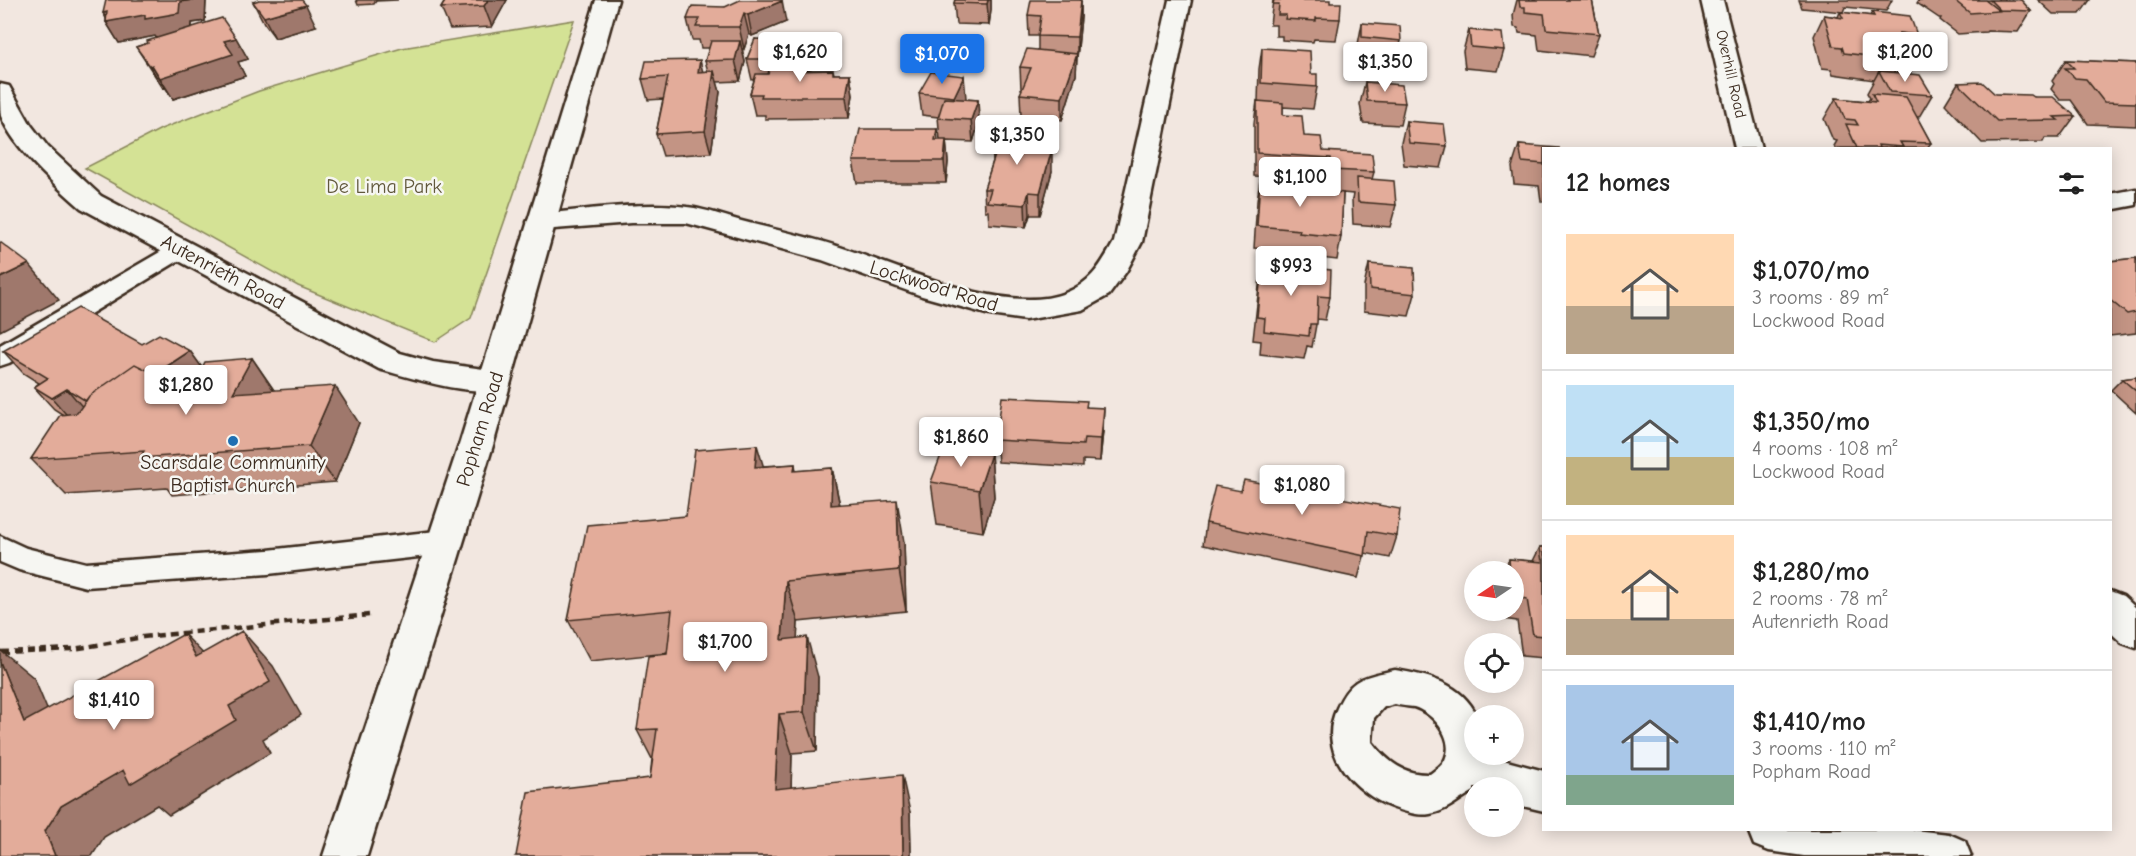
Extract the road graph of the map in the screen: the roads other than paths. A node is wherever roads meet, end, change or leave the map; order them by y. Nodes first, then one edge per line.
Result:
1 (607, 0) edge
2 (1180, 0) edge
3 (1712, 0) edge
4 (0, 91) edge
5 (1748, 147) edge
6 (2136, 197) edge
7 (2112, 202) edge
8 (541, 222) junction
9 (180, 250) junction
10 (0, 357) edge
11 (494, 380) junction
12 (445, 542) junction
13 (0, 548) edge
14 (2112, 609) edge
15 (2136, 632) edge
16 (1466, 768) dead end
17 (1542, 791) edge
18 (1776, 831) edge
19 (345, 856) edge
20 (1949, 856) edge

1 - 8 street, Popham Road
2 - 8 street, Lockwood Road
3 - 5 street, Overhill Road
4 - 9 street, Autenrieth Road
6 - 7 street
8 - 11 street, Popham Road
9 - 10 lane
9 - 11 street, Autenrieth Road
11 - 12 street, Popham Road
12 - 13 lane
12 - 19 street, Popham Road
14 - 15 street
16 - 17 street
18 - 20 street

